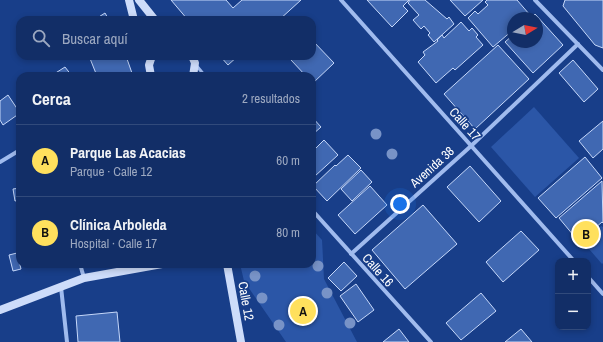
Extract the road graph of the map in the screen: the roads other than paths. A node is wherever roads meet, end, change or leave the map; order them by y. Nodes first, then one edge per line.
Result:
1 (128, 0) edge
2 (139, 0) edge
3 (341, 0) edge
4 (535, 0) edge
5 (133, 16) edge
6 (152, 16) edge
7 (578, 44) junction
8 (146, 60) edge
9 (150, 60) edge
10 (193, 60) edge
11 (603, 70) edge
12 (149, 72) edge
13 (150, 72) edge
14 (193, 72) edge
15 (202, 72) edge
16 (471, 146) junction
17 (16, 152) edge
18 (0, 162) edge
19 (316, 215) edge
20 (351, 254) junction
21 (571, 258) edge
22 (81, 268) edge
23 (140, 268) edge
24 (228, 268) edge
25 (84, 278) junction
26 (591, 280) edge
27 (61, 287) junction
28 (603, 294) edge
29 (0, 310) edge
30 (67, 342) edge
31 (241, 342) edge
32 (431, 342) edge

1 - 5 main road
2 - 6 main road
3 - 16 street, Calle 17
4 - 7 street
7 - 11 street
7 - 16 street, Avenida 38
8 - 12 main road
9 - 13 main road
10 - 14 main road
10 - 15 lane
16 - 20 street, Avenida 38
16 - 21 street, Calle 17
17 - 18 street
19 - 20 street, Calle 16
20 - 32 street, Calle 16
22 - 25 street
23 - 25 main road
24 - 31 main road, Calle 12
25 - 27 main road
26 - 28 street
27 - 29 main road
27 - 30 street

